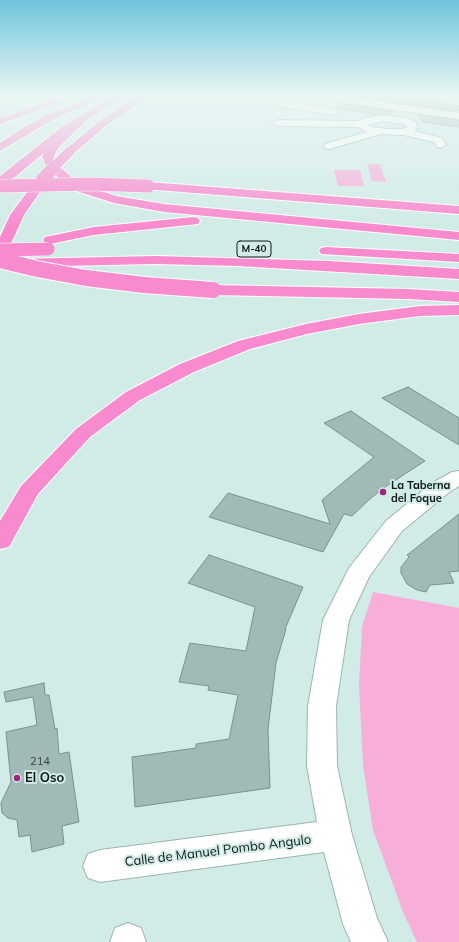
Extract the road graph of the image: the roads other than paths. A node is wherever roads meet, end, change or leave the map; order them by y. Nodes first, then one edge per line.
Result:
1 (14, 139) edge
2 (54, 139) edge
3 (61, 139) edge
4 (85, 139) edge
5 (354, 139) edge
6 (434, 139) edge
7 (441, 145) dead end
8 (329, 146) dead end
9 (0, 148) edge
10 (0, 181) edge
11 (0, 186) edge
12 (459, 210) edge
13 (459, 236) edge
14 (459, 242) edge
15 (249, 249) dead end
16 (49, 250) junction
17 (310, 250) dead end
18 (0, 251) edge
19 (459, 258) edge
20 (0, 260) edge
21 (0, 263) edge
22 (423, 271) junction
23 (459, 274) edge
24 (459, 277) edge
25 (459, 297) edge
26 (459, 310) edge
27 (459, 477) edge
28 (0, 541) edge
29 (336, 835) junction
30 (100, 866) dead end
31 (370, 942) edge

1 - 9 highway
2 - 10 highway
3 - 13 highway
4 - 18 highway, bridge
5 - 8 street
6 - 7 street
11 - 12 highway, bridge
14 - 16 highway
15 - 16 highway, M-40
16 - 18 highway, M-40, bridge
16 - 21 highway, M-40, bridge
16 - 22 highway, M-40
17 - 19 highway
20 - 25 highway, bridge
22 - 23 highway, M-40
22 - 24 highway
26 - 28 highway
27 - 29 street
29 - 30 street, Calle de Manuel Pombo Angulo
29 - 31 street

